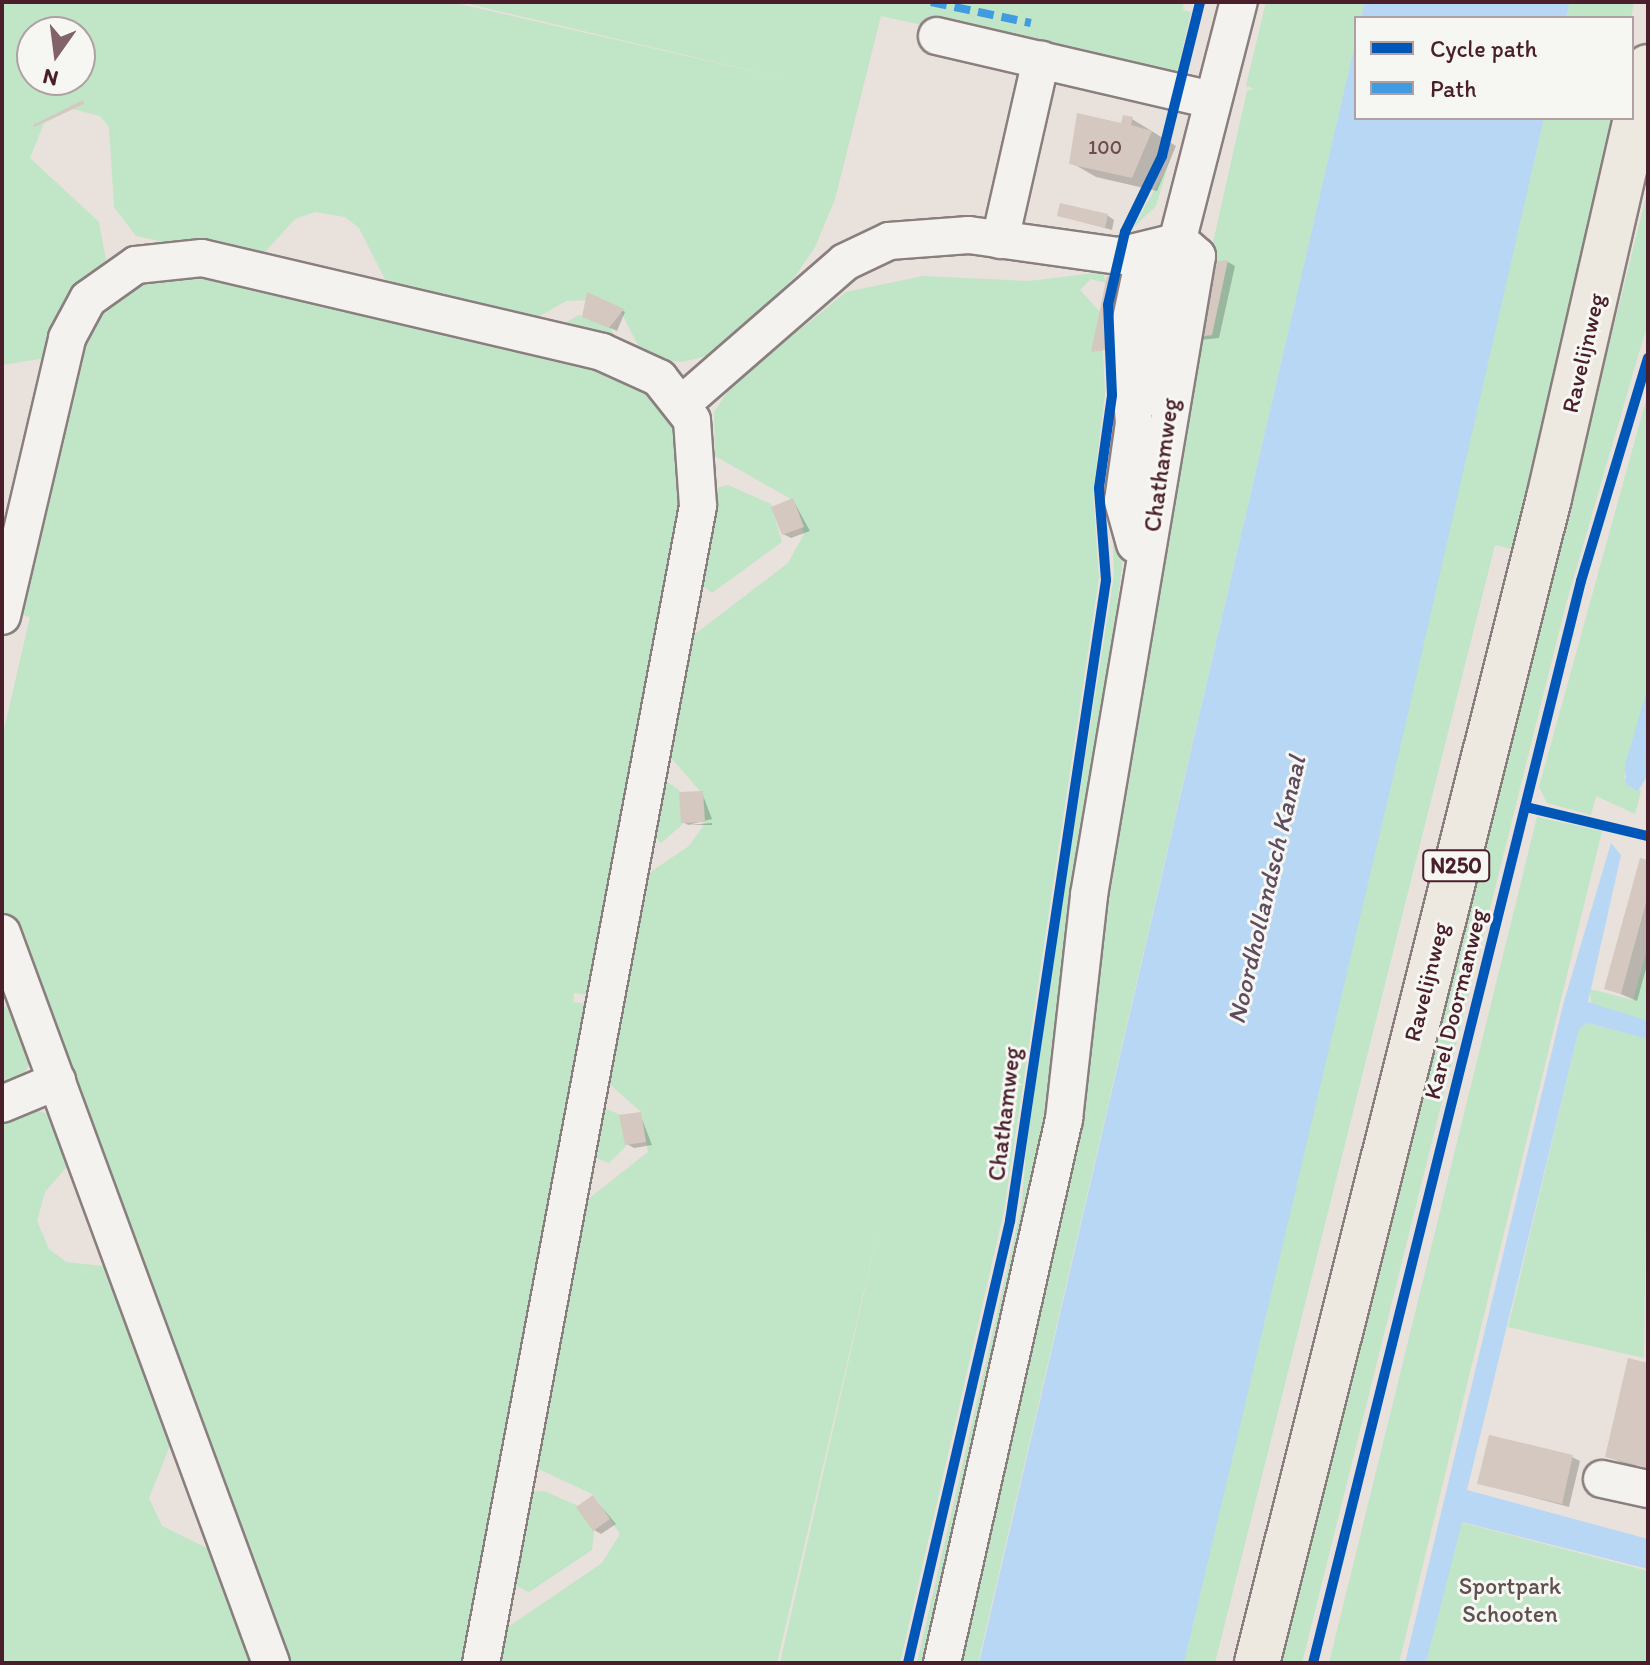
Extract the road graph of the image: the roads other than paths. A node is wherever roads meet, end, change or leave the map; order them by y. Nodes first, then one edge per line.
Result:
1 (1239, 2) edge
2 (937, 36) dead end
3 (1041, 60) junction
4 (1648, 67) edge
5 (1213, 100) junction
6 (1000, 240) junction
7 (1180, 241) junction
8 (1145, 253) junction
9 (683, 403) junction
10 (1135, 544) junction
11 (2, 616) edge
12 (1119, 696) junction
13 (2, 933) edge
14 (57, 1081) junction
15 (2, 1104) edge
16 (1602, 1479) dead end
17 (1648, 1489) edge
18 (271, 1663) edge
19 (481, 1663) edge
20 (942, 1663) edge
21 (1257, 1663) edge

1 - 5 street, Chathamweg
2 - 3 street
3 - 5 street
3 - 6 street
4 - 21 main road, Ravelijnweg / N250
5 - 7 street, Chathamweg
6 - 8 street
6 - 9 street
7 - 8 street
7 - 10 street, Chathamweg
7 - 12 street, Chathamweg
8 - 10 street, Chathamweg
9 - 11 street
9 - 19 street
10 - 12 street, Chathamweg
12 - 20 street, Chathamweg
13 - 14 street
14 - 15 street
14 - 18 street
16 - 17 street

